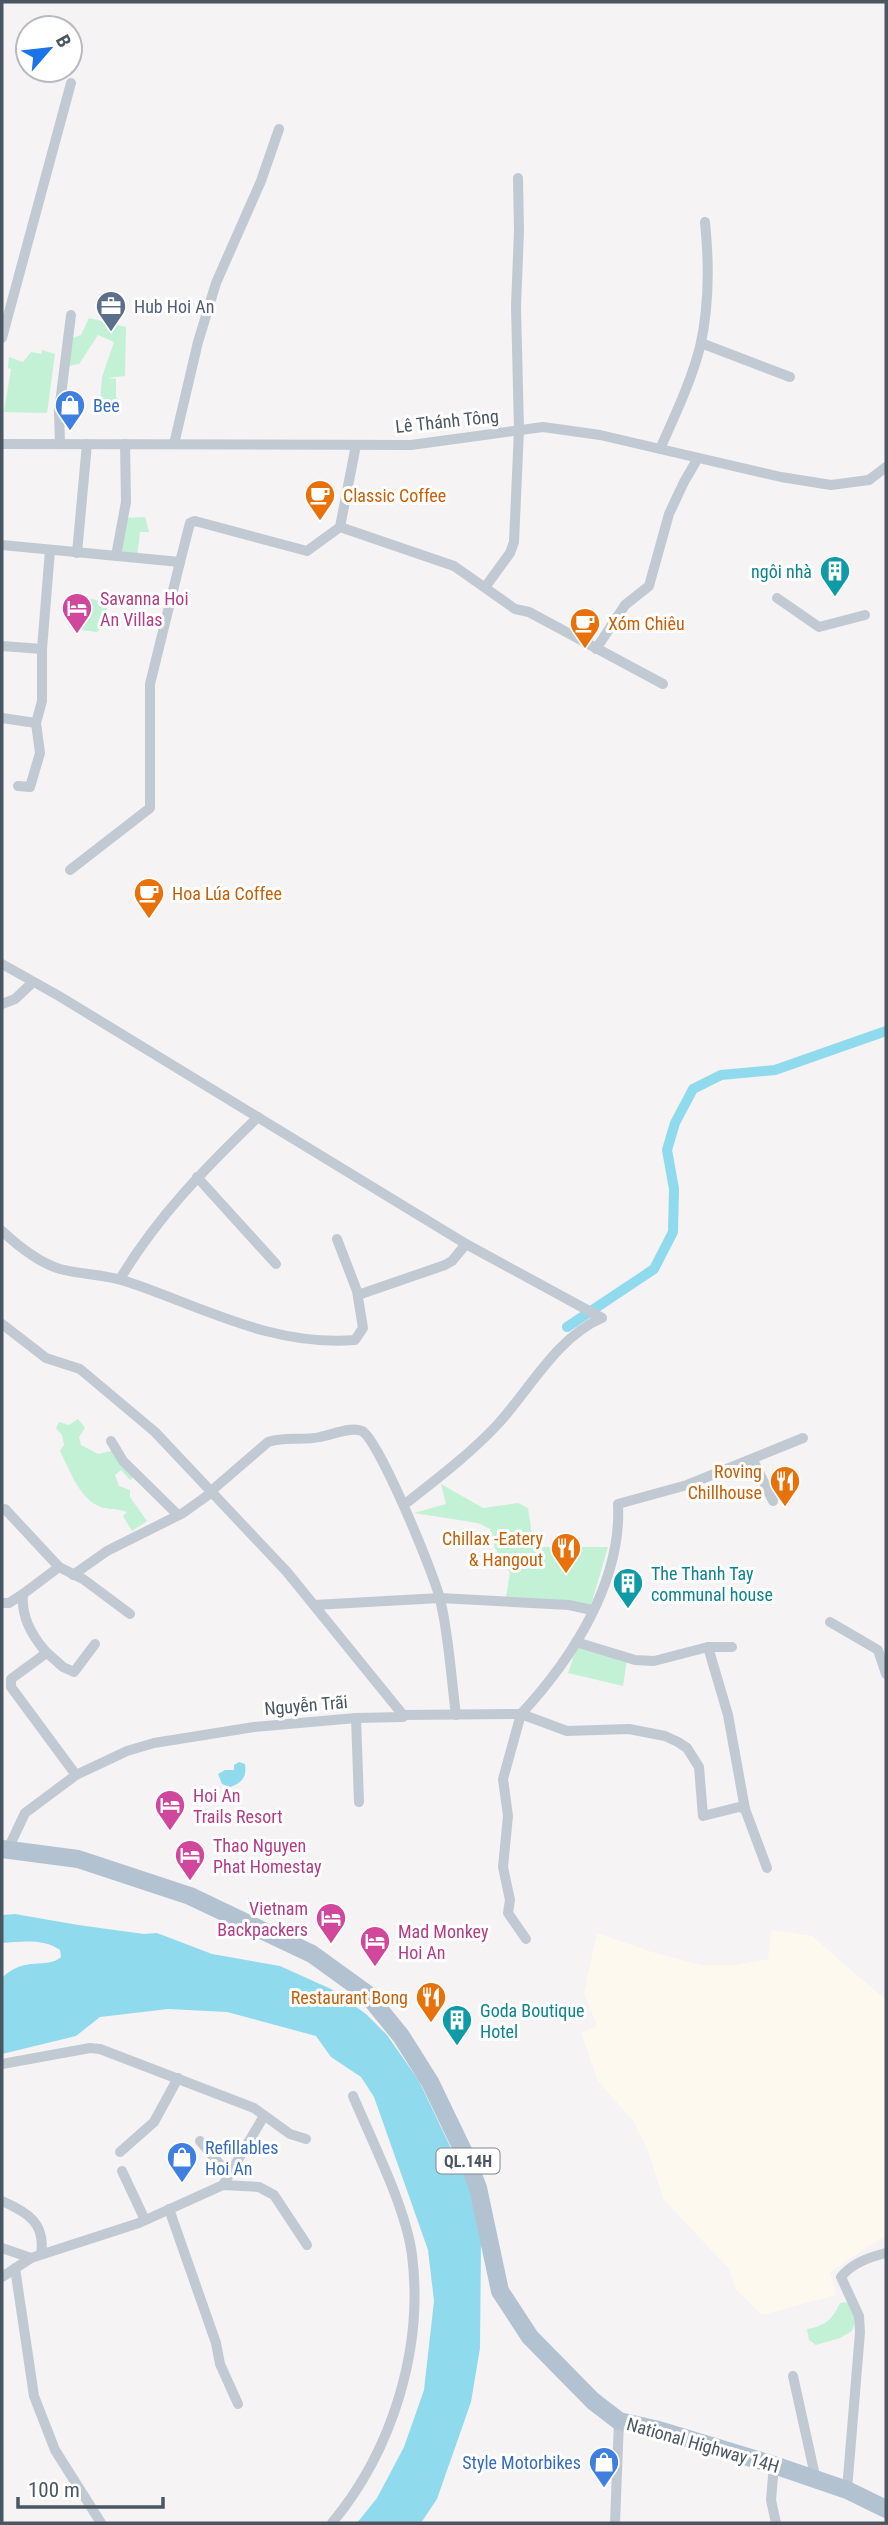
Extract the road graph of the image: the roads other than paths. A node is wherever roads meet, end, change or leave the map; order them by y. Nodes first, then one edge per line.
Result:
1 (71, 84) edge
2 (279, 129) dead end
3 (518, 178) dead end
4 (705, 222) dead end
5 (71, 315) dead end
6 (2, 338) edge
7 (701, 343) junction
8 (790, 377) dead end
9 (519, 430) junction
10 (2, 444) edge
11 (60, 444) junction
12 (87, 444) junction
13 (125, 444) junction
14 (174, 444) junction
15 (356, 445) junction
16 (660, 449) junction
17 (698, 458) junction
18 (886, 467) edge
19 (340, 527) junction
20 (2, 545) edge
21 (50, 550) junction
22 (78, 553) junction
23 (117, 556) junction
24 (180, 562) junction
25 (485, 586) junction
26 (776, 598) dead end
27 (865, 615) dead end
28 (2, 646) edge
29 (42, 649) junction
30 (596, 649) junction
31 (663, 684) dead end
32 (2, 718) edge
33 (36, 723) junction
34 (18, 786) dead end
35 (71, 870) dead end
36 (2, 964) edge
37 (33, 982) junction
38 (2, 1004) edge
39 (257, 1117) junction
40 (197, 1177) junction
41 (4, 1237) edge
42 (337, 1239) dead end
43 (466, 1244) junction
44 (276, 1264) dead end
45 (120, 1279) junction
46 (358, 1295) junction
47 (2, 1324) edge
48 (803, 1438) dead end
49 (111, 1441) dead end
50 (753, 1460) junction
51 (210, 1492) junction
52 (773, 1501) dead end
53 (405, 1504) junction
54 (5, 1509) dead end
55 (177, 1514) junction
56 (59, 1567) junction
57 (73, 1575) junction
58 (23, 1594) junction
59 (440, 1598) junction
60 (2, 1603) edge
61 (314, 1605) junction
62 (592, 1610) junction
63 (130, 1614) dead end
64 (830, 1622) dead end
65 (576, 1642) junction
66 (95, 1644) dead end
67 (708, 1647) junction
68 (732, 1647) dead end
69 (45, 1651) junction
70 (886, 1674) edge
71 (403, 1714) junction
72 (521, 1714) junction
73 (456, 1715) junction
74 (356, 1718) junction
75 (76, 1775) junction
76 (359, 1802) dead end
77 (745, 1809) junction
78 (5, 1849) edge
79 (767, 1868) dead end
80 (526, 1939) dead end
81 (2, 2064) edge
82 (177, 2078) junction
83 (353, 2096) dead end
84 (264, 2116) junction
85 (306, 2139) dead end
86 (200, 2141) dead end
87 (120, 2152) dead end
88 (122, 2171) dead end
89 (226, 2180) junction
90 (2, 2201) edge
91 (169, 2209) junction
92 (145, 2220) junction
93 (307, 2245) dead end
94 (2, 2248) edge
95 (886, 2253) edge
96 (36, 2256) junction
97 (15, 2269) junction
98 (2, 2277) edge
99 (793, 2376) dead end
100 (238, 2404) dead end
101 (619, 2421) junction
102 (774, 2465) junction
103 (816, 2480) junction
104 (847, 2490) junction
105 (886, 2510) edge
106 (101, 2523) edge
107 (332, 2523) edge
108 (615, 2523) edge
109 (775, 2523) edge

1 - 6 street
2 - 14 street
3 - 9 street
4 - 7 street
5 - 11 street
7 - 8 street
7 - 16 street
9 - 15 street, Lê Thánh Tông
9 - 16 street, Lê Thánh Tông
9 - 25 street
10 - 11 street, Lê Thánh Tông
11 - 12 street, Lê Thánh Tông
12 - 13 street, Lê Thánh Tông
12 - 22 street
13 - 14 street, Lê Thánh Tông
13 - 23 street
14 - 15 street, Lê Thánh Tông
15 - 19 street
16 - 17 street, Lê Thánh Tông
17 - 18 street, Lê Thánh Tông
17 - 30 street
19 - 24 street
19 - 25 street
20 - 21 street
21 - 22 street
21 - 29 street
22 - 23 street
23 - 24 street
24 - 35 street
25 - 30 street
26 - 27 street
28 - 29 street
29 - 33 street
30 - 31 street
32 - 33 street
33 - 34 street
36 - 37 street
37 - 38 street
37 - 39 street
39 - 40 street
39 - 43 street
40 - 44 street
40 - 45 street
41 - 45 street
42 - 46 street
43 - 46 street
43 - 53 street
45 - 46 street
47 - 51 street
48 - 50 street
49 - 55 street
50 - 52 street
50 - 62 street
51 - 53 street
51 - 55 street
51 - 61 street
53 - 59 street
54 - 56 street
55 - 57 street
56 - 57 street
56 - 58 street
57 - 63 street
58 - 60 street
58 - 69 street
59 - 61 street
59 - 62 street
59 - 73 street
61 - 71 street
62 - 65 street
64 - 70 street
65 - 67 street
65 - 72 street
66 - 69 street
67 - 68 street
67 - 77 street
69 - 75 street
71 - 73 street, Nguyễn Trãi
71 - 74 street, Nguyễn Trãi
72 - 73 street, Nguyễn Trãi
72 - 77 street
72 - 80 street
74 - 75 street, Nguyễn Trãi
74 - 76 street
75 - 78 street, Nguyễn Trãi
77 - 79 street
78 - 101 main road, National Highway 14H / QL.14H
81 - 82 street
82 - 84 street
82 - 87 street
83 - 107 street
84 - 85 street
84 - 89 street
86 - 89 street
88 - 92 street
89 - 91 street
89 - 93 street
90 - 96 street
91 - 92 street
91 - 100 street
92 - 96 street
94 - 96 street
95 - 104 street
96 - 97 street
97 - 98 street
97 - 106 street
99 - 103 street
101 - 102 main road, National Highway 14H / QL.14H
101 - 108 street
102 - 103 main road, National Highway 14H / QL.14H
102 - 109 street
103 - 104 main road, National Highway 14H / QL.14H
104 - 105 main road, National Highway 14H / QL.14H

